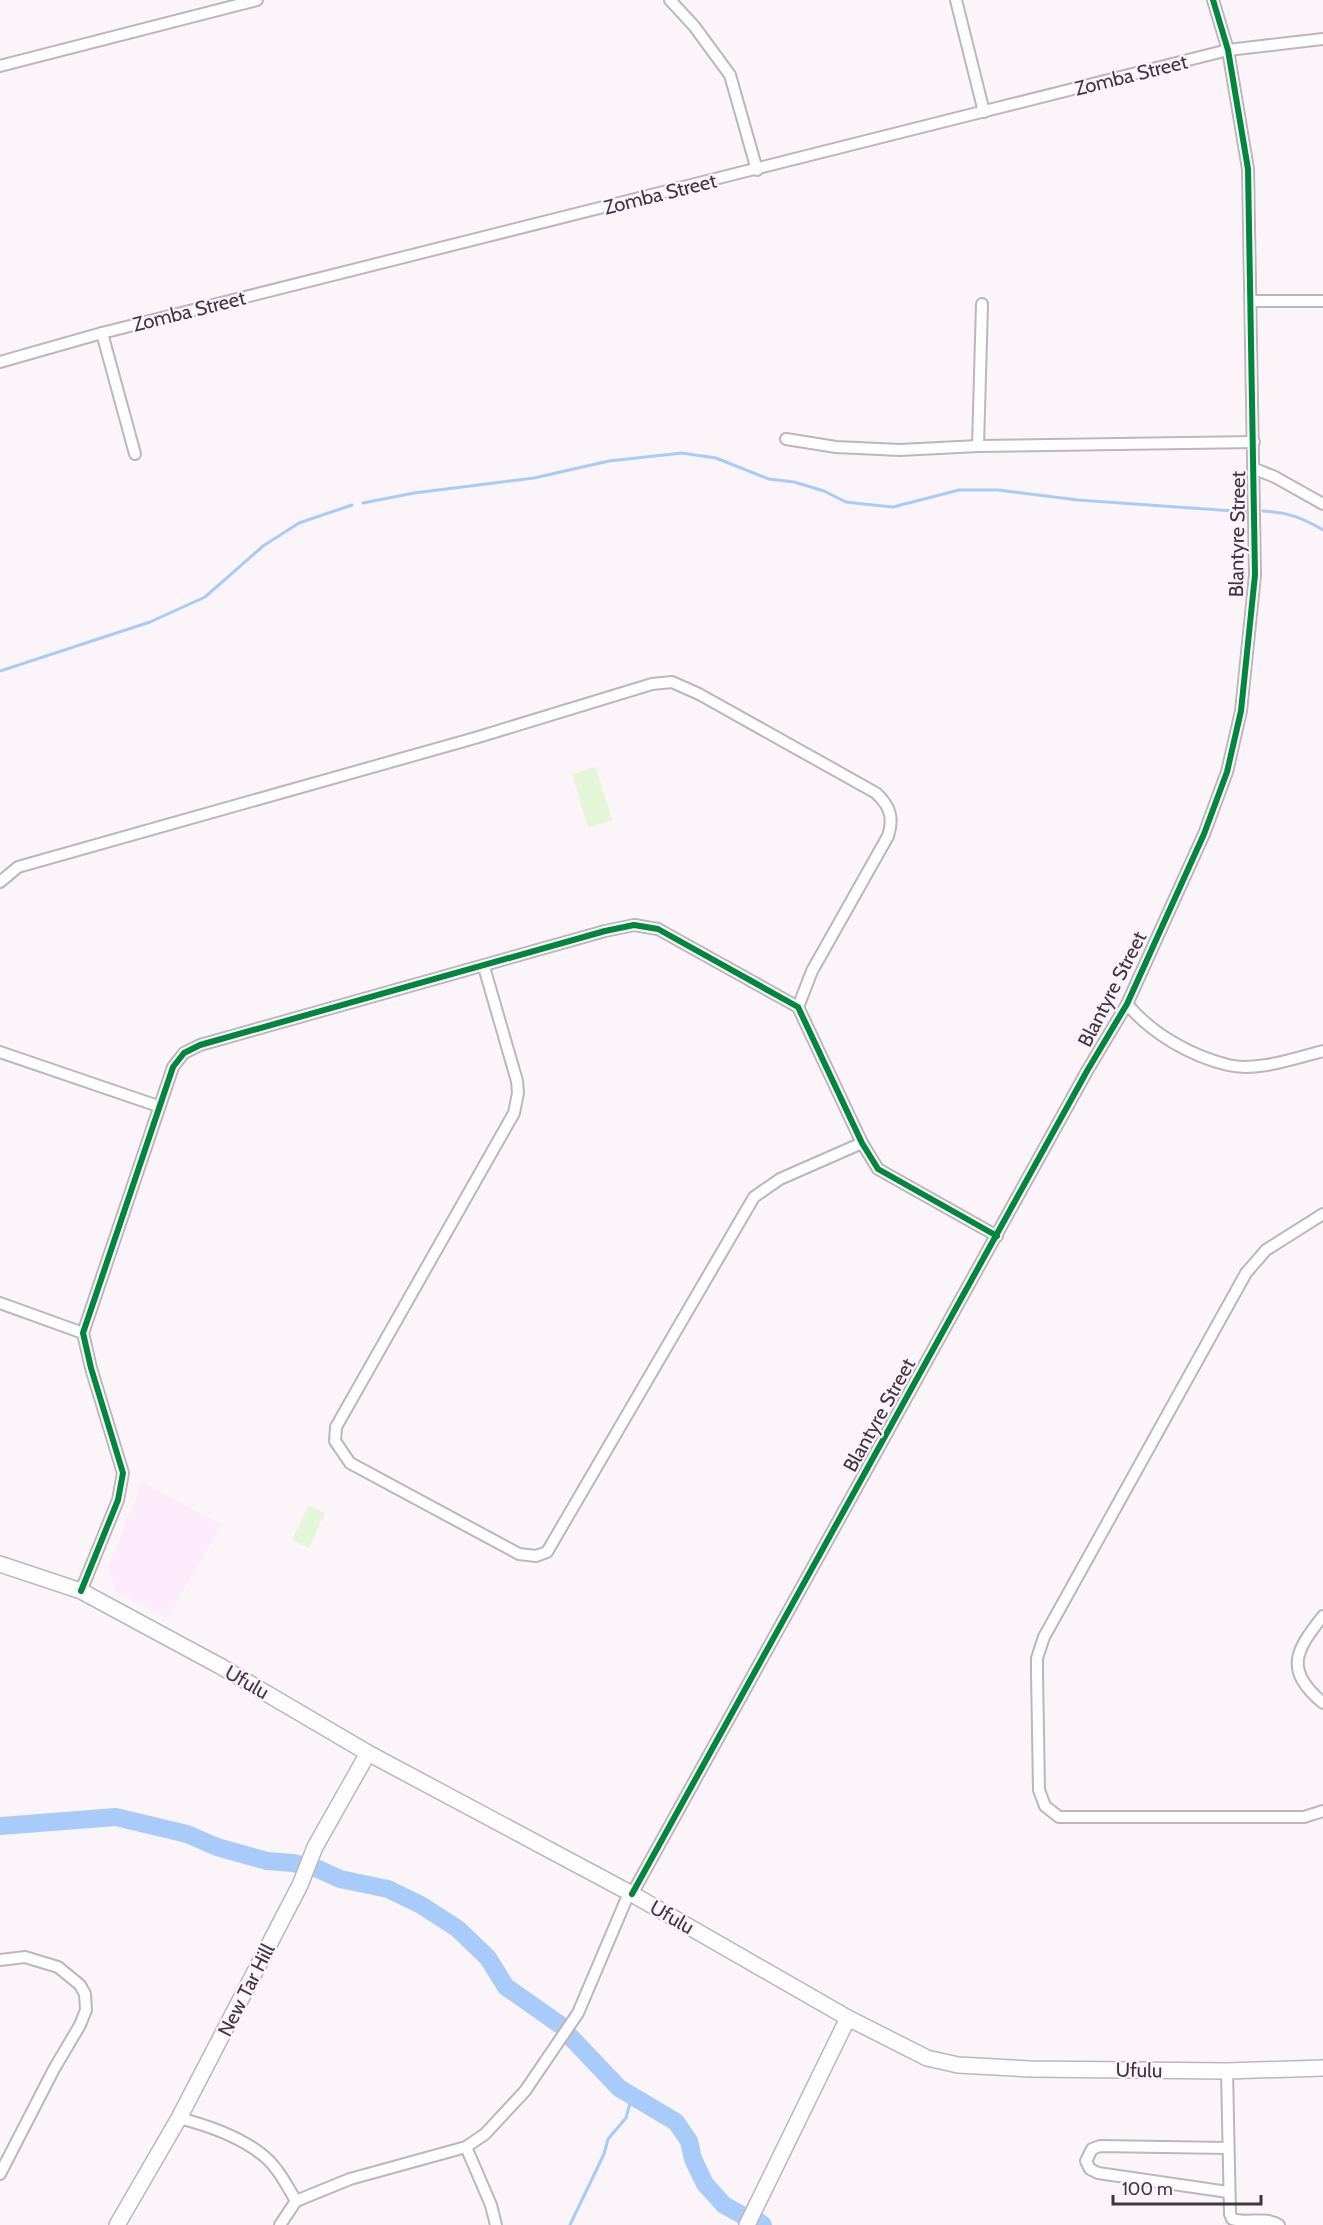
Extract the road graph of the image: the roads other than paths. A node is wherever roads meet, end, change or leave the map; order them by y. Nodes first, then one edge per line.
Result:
1 (257, 0) edge
2 (670, 0) edge
3 (956, 0) edge
4 (1213, 0) edge
5 (1323, 39) edge
6 (1228, 50) junction
7 (0, 66) edge
8 (984, 112) junction
9 (757, 170) junction
10 (1251, 301) junction
11 (1323, 301) edge
12 (982, 304) dead end
13 (102, 333) junction
14 (0, 362) edge
15 (786, 439) dead end
16 (1254, 442) junction
17 (978, 446) junction
18 (135, 453) dead end
19 (1255, 470) junction
20 (1323, 504) edge
21 (0, 882) edge
22 (484, 967) junction
23 (1127, 1004) junction
24 (798, 1007) junction
25 (1323, 1051) edge
26 (0, 1052) edge
27 (158, 1106) junction
28 (862, 1143) junction
29 (1323, 1214) edge
30 (997, 1236) junction
31 (0, 1303) edge
32 (83, 1333) junction
33 (0, 1564) edge
34 (81, 1591) junction
35 (1323, 1616) edge
36 (1323, 1702) edge
37 (368, 1753) junction
38 (1323, 1811) edge
39 (631, 1894) junction
40 (0, 1960) edge
41 (848, 2018) junction
42 (1323, 2068) edge
43 (1227, 2071) junction
44 (179, 2118) junction
45 (466, 2147) junction
46 (1227, 2148) junction
47 (0, 2174) edge
48 (1228, 2192) junction
49 (296, 2201) junction
50 (117, 2225) edge
51 (280, 2225) edge
52 (496, 2225) edge
53 (747, 2225) edge
54 (1279, 2225) edge

1 - 7 street
2 - 9 street
3 - 8 street
4 - 6 street, Blantyre Street
5 - 6 street, Zomba Street
6 - 8 street, Zomba Street
6 - 10 street, Blantyre Street
8 - 9 street, Zomba Street
9 - 13 street, Zomba Street
10 - 11 street
10 - 16 street, Blantyre Street
12 - 17 street
13 - 14 street, Zomba Street
13 - 18 street
15 - 17 street
16 - 17 street
16 - 19 street, Blantyre Street
19 - 20 street
19 - 23 street, Blantyre Street
21 - 24 street
22 - 24 street
22 - 27 street
22 - 28 street
23 - 25 street
23 - 30 street, Blantyre Street
24 - 28 street
26 - 27 street
27 - 32 street
28 - 30 street
29 - 38 street
30 - 39 street, Blantyre Street
31 - 32 street
32 - 34 street
33 - 34 street, Ufulu
34 - 37 street, Ufulu
35 - 36 street
37 - 39 street, Ufulu
37 - 44 street, New Tar Hill
39 - 41 street, Ufulu
39 - 45 street, Blantyre Street
40 - 47 street
41 - 43 street, Ufulu
41 - 53 street
42 - 43 street, Ufulu
43 - 46 street
44 - 49 street
44 - 50 street, New Tar Hill
45 - 49 street
45 - 52 street
46 - 48 street
46 - 48 street
48 - 54 street
49 - 51 street

